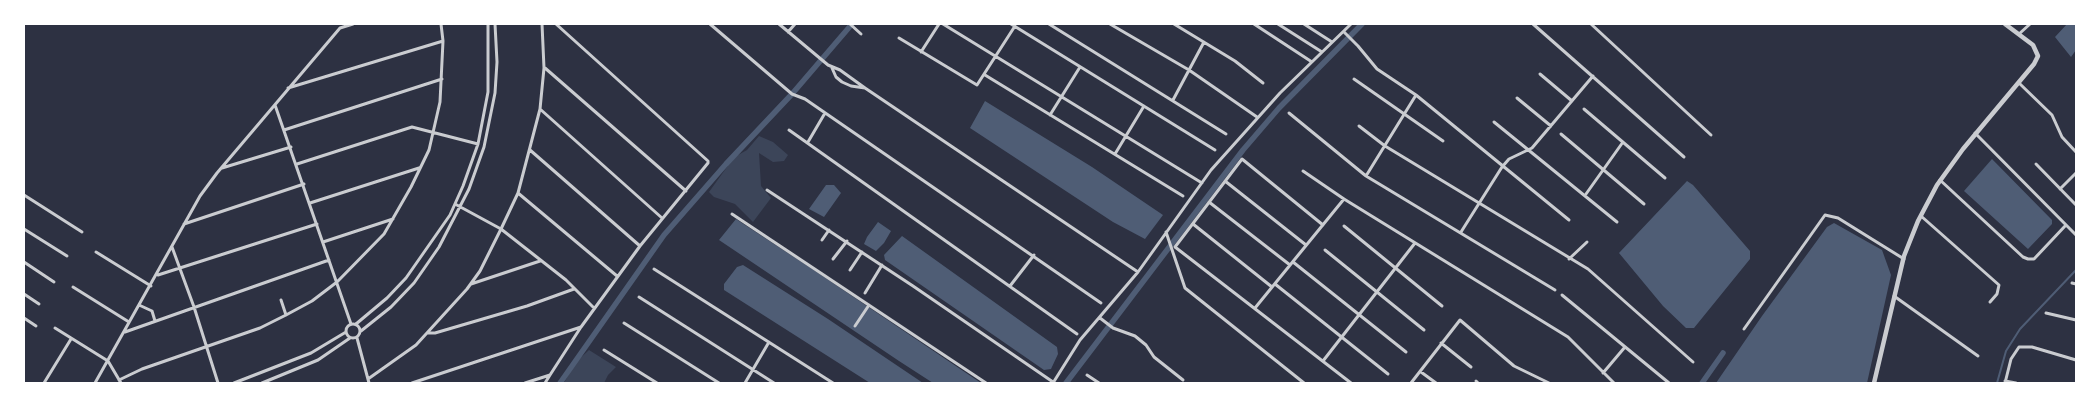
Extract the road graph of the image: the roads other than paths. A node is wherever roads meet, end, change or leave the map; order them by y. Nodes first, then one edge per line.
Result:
1 (343, 24) edge
2 (353, 24) edge
3 (441, 24) edge
4 (488, 24) edge
5 (495, 24) edge
6 (542, 24) edge
7 (556, 24) edge
8 (710, 24) edge
9 (779, 24) edge
10 (795, 24) edge
11 (850, 24) edge
12 (939, 24) edge
13 (943, 24) edge
14 (1011, 24) edge
15 (1049, 24) edge
16 (1110, 24) edge
17 (1174, 24) edge
18 (1254, 24) edge
19 (1278, 24) edge
20 (1304, 24) edge
21 (1351, 24) edge
22 (1533, 24) edge
23 (1590, 24) edge
24 (2004, 24) edge
25 (2030, 24) edge
26 (1015, 26) junction
27 (340, 28) junction
28 (788, 32) junction
29 (1344, 32) junction
30 (862, 34) dead end
31 (2019, 34) junction
32 (900, 38) dead end
33 (443, 40) junction
34 (1204, 42) junction
35 (1332, 42) junction
36 (921, 52) junction
37 (1322, 52) junction
38 (996, 56) junction
39 (1312, 62) junction
40 (1080, 66) junction
41 (544, 68) junction
42 (832, 68) junction
43 (1188, 70) junction
44 (1540, 74) dead end
45 (985, 75) junction
46 (1593, 76) junction
47 (442, 79) junction
48 (1354, 79) dead end
49 (2018, 82) junction
50 (1263, 83) dead end
51 (288, 88) junction
52 (864, 88) junction
53 (1416, 95) junction
54 (1061, 97) junction
55 (1517, 98) dead end
56 (1173, 100) junction
57 (1572, 101) junction
58 (275, 105) junction
59 (1144, 106) junction
60 (1584, 108) dead end
61 (540, 109) junction
62 (826, 113) junction
63 (1290, 113) dead end
64 (1050, 115) junction
65 (1404, 116) junction
66 (1257, 118) junction
67 (1494, 122) dead end
68 (1359, 126) dead end
69 (1550, 126) junction
70 (284, 130) junction
71 (788, 130) dead end
72 (433, 131) junction
73 (1975, 133) junction
74 (1226, 134) dead end
75 (1561, 134) dead end
76 (1126, 135) junction
77 (1711, 135) dead end
78 (1443, 141) dead end
79 (808, 142) junction
80 (1623, 142) junction
81 (478, 144) junction
82 (1385, 146) junction
83 (291, 147) junction
84 (530, 150) junction
85 (1215, 150) dead end
86 (1529, 150) junction
87 (2076, 152) edge
88 (1115, 154) junction
89 (1684, 156) dead end
90 (297, 164) junction
91 (2036, 164) dead end
92 (1502, 167) junction
93 (221, 168) junction
94 (420, 168) junction
95 (1603, 170) junction
96 (1303, 171) dead end
97 (2076, 173) edge
98 (1366, 176) junction
99 (1665, 178) dead end
100 (1940, 180) junction
101 (1225, 181) junction
102 (1202, 183) junction
103 (304, 184) junction
104 (2060, 188) junction
105 (767, 190) dead end
106 (686, 191) junction
107 (518, 193) junction
108 (1586, 194) junction
109 (24, 195) edge
110 (1183, 196) dead end
111 (1344, 199) junction
112 (1209, 202) junction
113 (310, 203) junction
114 (455, 204) junction
115 (1478, 204) junction
116 (1644, 204) dead end
117 (2076, 205) edge
118 (461, 208) junction
119 (732, 214) dead end
120 (1920, 216) junction
121 (662, 218) junction
122 (394, 219) junction
123 (1568, 220) dead end
124 (1617, 222) dead end
125 (184, 224) junction
126 (317, 224) junction
127 (1193, 224) junction
128 (2066, 224) junction
129 (1323, 225) junction
130 (1344, 226) dead end
131 (24, 229) edge
132 (501, 229) junction
133 (829, 230) junction
134 (82, 232) dead end
135 (1166, 232) junction
136 (1460, 232) junction
137 (2076, 235) edge
138 (822, 240) dead end
139 (323, 242) junction
140 (847, 242) junction
141 (1587, 242) dead end
142 (1415, 243) junction
143 (1306, 245) junction
144 (640, 246) junction
145 (172, 247) junction
146 (1325, 250) dead end
147 (96, 252) dead end
148 (862, 252) junction
149 (1034, 255) junction
150 (68, 256) dead end
151 (834, 259) dead end
152 (1569, 259) junction
153 (1904, 259) junction
154 (330, 260) junction
155 (540, 261) junction
156 (24, 262) edge
157 (1291, 263) junction
158 (882, 265) junction
159 (654, 268) dead end
160 (1396, 268) junction
161 (179, 269) junction
162 (850, 270) dead end
163 (1138, 272) junction
164 (157, 275) junction
165 (617, 276) junction
166 (54, 282) dead end
167 (337, 282) junction
168 (470, 284) junction
169 (1273, 285) junction
170 (151, 286) junction
171 (1010, 286) junction
172 (73, 287) dead end
173 (574, 289) junction
174 (1555, 290) dead end
175 (1377, 292) junction
176 (865, 293) dead end
177 (24, 294) edge
178 (1562, 295) dead end
179 (1894, 296) junction
180 (639, 297) dead end
181 (282, 300) dead end
182 (1990, 302) dead end
183 (1101, 303) dead end
184 (39, 304) dead end
185 (140, 304) junction
186 (869, 305) junction
187 (1442, 306) dead end
188 (194, 307) junction
189 (594, 308) junction
190 (1255, 308) junction
191 (2046, 313) dead end
192 (286, 315) junction
193 (1359, 315) junction
194 (24, 318) edge
195 (1100, 318) junction
196 (2076, 320) edge
197 (155, 321) junction
198 (129, 322) junction
199 (624, 323) dead end
200 (351, 324) junction
201 (356, 324) junction
202 (36, 326) dead end
203 (855, 326) dead end
204 (580, 327) junction
205 (55, 328) dead end
206 (1744, 329) dead end
207 (1424, 330) dead end
208 (361, 331) junction
209 (124, 332) junction
210 (346, 332) junction
211 (427, 333) junction
212 (1078, 334) dead end
213 (1342, 337) junction
214 (350, 338) junction
215 (357, 338) junction
216 (71, 339) junction
217 (769, 342) junction
218 (1440, 343) junction
219 (206, 347) junction
220 (1625, 347) junction
221 (604, 350) dead end
222 (1406, 352) dead end
223 (1978, 356) dead end
224 (2076, 360) edge
225 (108, 361) junction
226 (1323, 361) junction
227 (1694, 362) dead end
228 (1471, 367) dead end
229 (753, 370) junction
230 (1420, 372) junction
231 (1603, 373) junction
232 (1087, 374) dead end
233 (1388, 374) dead end
234 (550, 375) junction
235 (1183, 380) dead end
236 (368, 381) edge
237 (120, 382) edge
238 (2005, 382) edge
239 (44, 383) edge
240 (95, 383) edge
241 (218, 383) edge
242 (234, 383) edge
243 (262, 383) edge
244 (412, 383) edge
245 (525, 383) edge
246 (545, 383) edge
247 (657, 383) edge
248 (718, 383) edge
249 (745, 383) edge
250 (774, 383) edge
251 (833, 383) edge
252 (986, 383) edge
253 (1053, 383) edge
254 (1098, 383) edge
255 (1304, 383) edge
256 (1351, 383) edge
257 (1411, 383) edge
258 (1436, 383) edge
259 (1548, 383) edge
260 (1614, 383) edge
261 (1669, 383) edge
262 (1874, 383) edge
263 (2016, 383) edge

1 - 27 street
2 - 27 street
3 - 33 street
4 - 81 street
5 - 118 street
6 - 41 street
7 - 106 street
8 - 62 street
9 - 28 street
10 - 28 street
11 - 30 street
12 - 36 street
13 - 38 street
14 - 26 street
15 - 56 street
16 - 43 street
17 - 34 street
18 - 39 street
19 - 37 street
20 - 35 street
21 - 29 street
22 - 46 street
23 - 77 street
24 - 31 street
25 - 31 street
26 - 38 street
26 - 40 street
27 - 51 street
28 - 42 street
29 - 35 street
29 - 53 street
31 - 49 street
32 - 36 street
33 - 47 street
33 - 51 street
34 - 43 street
34 - 50 street
35 - 37 street
36 - 45 street
37 - 39 street
38 - 45 street
38 - 54 street
39 - 66 street
40 - 54 street
40 - 59 street
41 - 61 street
41 - 106 street
42 - 52 street
42 - 52 street
43 - 56 street
43 - 66 street
44 - 57 street
45 - 64 street
46 - 57 street
46 - 89 street
47 - 70 street
47 - 72 street
48 - 65 street
49 - 73 street
49 - 87 street
51 - 58 street
52 - 163 street
53 - 65 street
53 - 92 street
54 - 64 street
54 - 76 street
55 - 69 street
56 - 74 street
57 - 69 street
58 - 70 street
58 - 93 street
59 - 76 street
59 - 85 street
60 - 80 street
61 - 84 street
61 - 121 street
62 - 79 street
62 - 149 street
63 - 98 street
64 - 88 street
65 - 78 street
65 - 82 street
66 - 102 street
67 - 86 street
68 - 82 street
69 - 86 street
70 - 83 street
71 - 79 street
72 - 81 street
72 - 90 street
72 - 94 street
73 - 100 street
73 - 128 street
75 - 95 street
76 - 88 street
76 - 102 street
79 - 171 street
80 - 95 street
80 - 99 street
81 - 114 street
82 - 98 street
82 - 115 street
83 - 90 street
83 - 93 street
84 - 107 street
84 - 144 street
86 - 92 street
86 - 108 street
88 - 110 street
90 - 103 street
91 - 104 street
92 - 115 street
92 - 123 street
93 - 125 street
94 - 113 street
94 - 122 street
95 - 108 street
95 - 116 street
96 - 111 street
97 - 104 street
98 - 136 street
100 - 120 street
100 - 128 street
101 - 112 street
101 - 129 street
101 - 143 street
102 - 135 street
103 - 113 street
103 - 125 street
104 - 117 street
105 - 133 street
106 - 121 street
107 - 132 street
107 - 165 street
108 - 124 street
109 - 134 street
111 - 129 street
111 - 142 street
112 - 127 street
112 - 157 street
113 - 126 street
114 - 118 street
114 - 201 street
115 - 136 street
115 - 152 street
118 - 132 street
118 - 208 street
119 - 186 street
120 - 153 street
120 - 182 street
121 - 144 street
122 - 139 street
122 - 167 street
125 - 145 street
126 - 139 street
126 - 161 street
127 - 169 street
127 - 190 street
128 - 137 street
129 - 143 street
130 - 160 street
131 - 150 street
132 - 155 street
132 - 168 street
133 - 138 street
133 - 140 street
135 - 163 street
135 - 255 street
136 - 174 street
139 - 154 street
140 - 148 street
140 - 151 street
141 - 152 street
142 - 160 street
142 - 231 street
143 - 157 street
144 - 165 street
145 - 161 street
145 - 164 street
146 - 175 street
147 - 170 street
148 - 158 street
148 - 162 street
149 - 171 street
149 - 183 street
152 - 227 street
153 - 179 street
153 - 206 street
154 - 167 street
154 - 188 street
155 - 168 street
155 - 173 street
156 - 166 street
157 - 169 street
157 - 193 street
158 - 176 street
158 - 253 street
159 - 217 street
160 - 175 street
160 - 187 street
161 - 164 street
161 - 188 street
163 - 195 street
164 - 170 street
165 - 189 street
167 - 192 street
167 - 200 street
168 - 211 street
169 - 190 street
169 - 213 street
170 - 185 street
171 - 212 street
172 - 198 street
173 - 189 street
173 - 211 street
175 - 193 street
175 - 207 street
177 - 184 street
178 - 220 street
179 - 223 street
179 - 262 street
180 - 229 street
181 - 192 street
185 - 197 street
185 - 198 street
186 - 203 street
186 - 252 street
188 - 197 street
188 - 219 street
189 - 204 street
190 - 226 street
191 - 196 street
192 - 219 street
193 - 213 street
193 - 222 street
194 - 202 street
195 - 235 street
195 - 253 street
197 - 209 street
198 - 209 street
199 - 248 street
200 - 201 street
200 - 210 street
201 - 208 street
204 - 234 street
204 - 244 street
205 - 216 street
208 - 215 street
209 - 225 street
210 - 214 street
210 - 242 street
211 - 236 street
213 - 226 street
213 - 233 street
214 - 215 street
214 - 243 street
215 - 236 street
216 - 225 street
216 - 239 street
217 - 229 street
217 - 251 street
218 - 228 street
218 - 230 street
218 - 259 street
219 - 237 street
219 - 241 street
220 - 231 street
220 - 261 street
221 - 247 street
224 - 238 street
225 - 237 street
225 - 240 street
226 - 256 street
229 - 249 street
229 - 250 street
230 - 257 street
230 - 258 street
231 - 260 street
232 - 254 street
234 - 245 street
234 - 246 street
238 - 263 street

